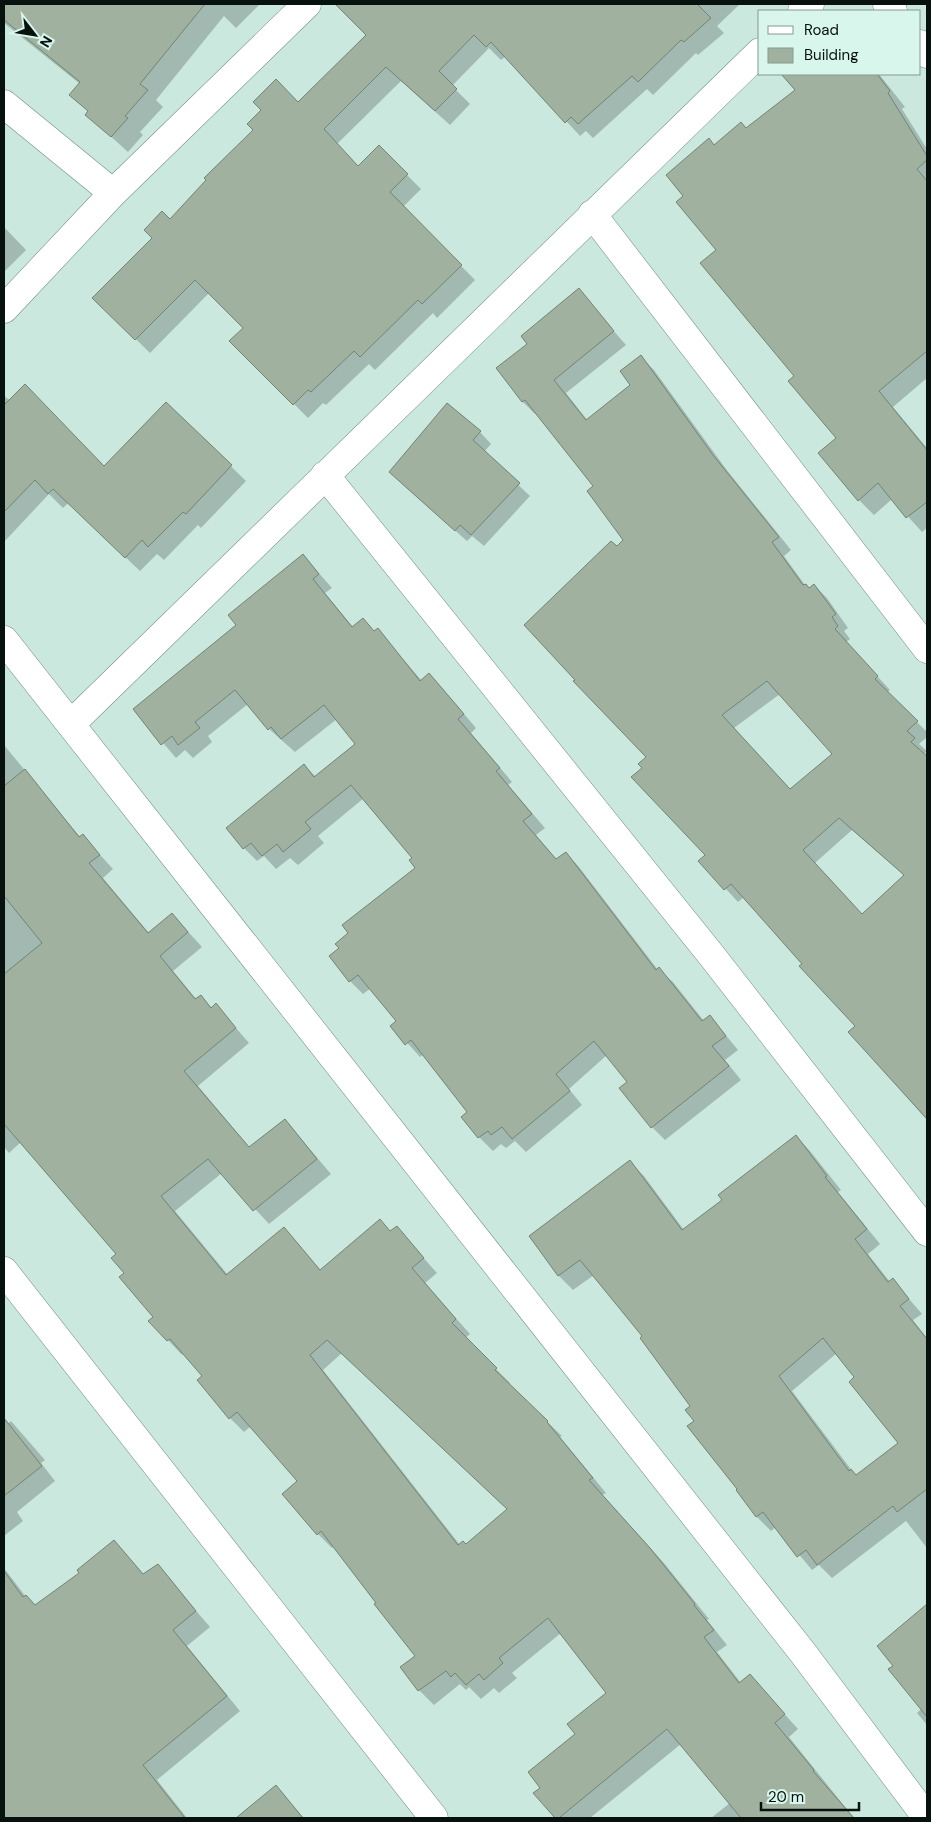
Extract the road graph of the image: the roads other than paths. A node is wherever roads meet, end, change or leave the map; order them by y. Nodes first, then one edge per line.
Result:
1 (307, 4) edge
2 (758, 54) edge
3 (4, 104) edge
4 (113, 193) junction
5 (592, 214) junction
6 (4, 310) edge
7 (325, 475) junction
8 (4, 640) edge
9 (927, 649) edge
10 (71, 724) junction
11 (927, 1232) edge
12 (4, 1271) edge
13 (434, 1818) edge
14 (927, 1818) edge

1 - 4 street
2 - 5 street
3 - 4 street
4 - 6 street
5 - 7 street
5 - 9 street
7 - 10 street
7 - 11 street
8 - 10 street
10 - 14 street
12 - 13 street

